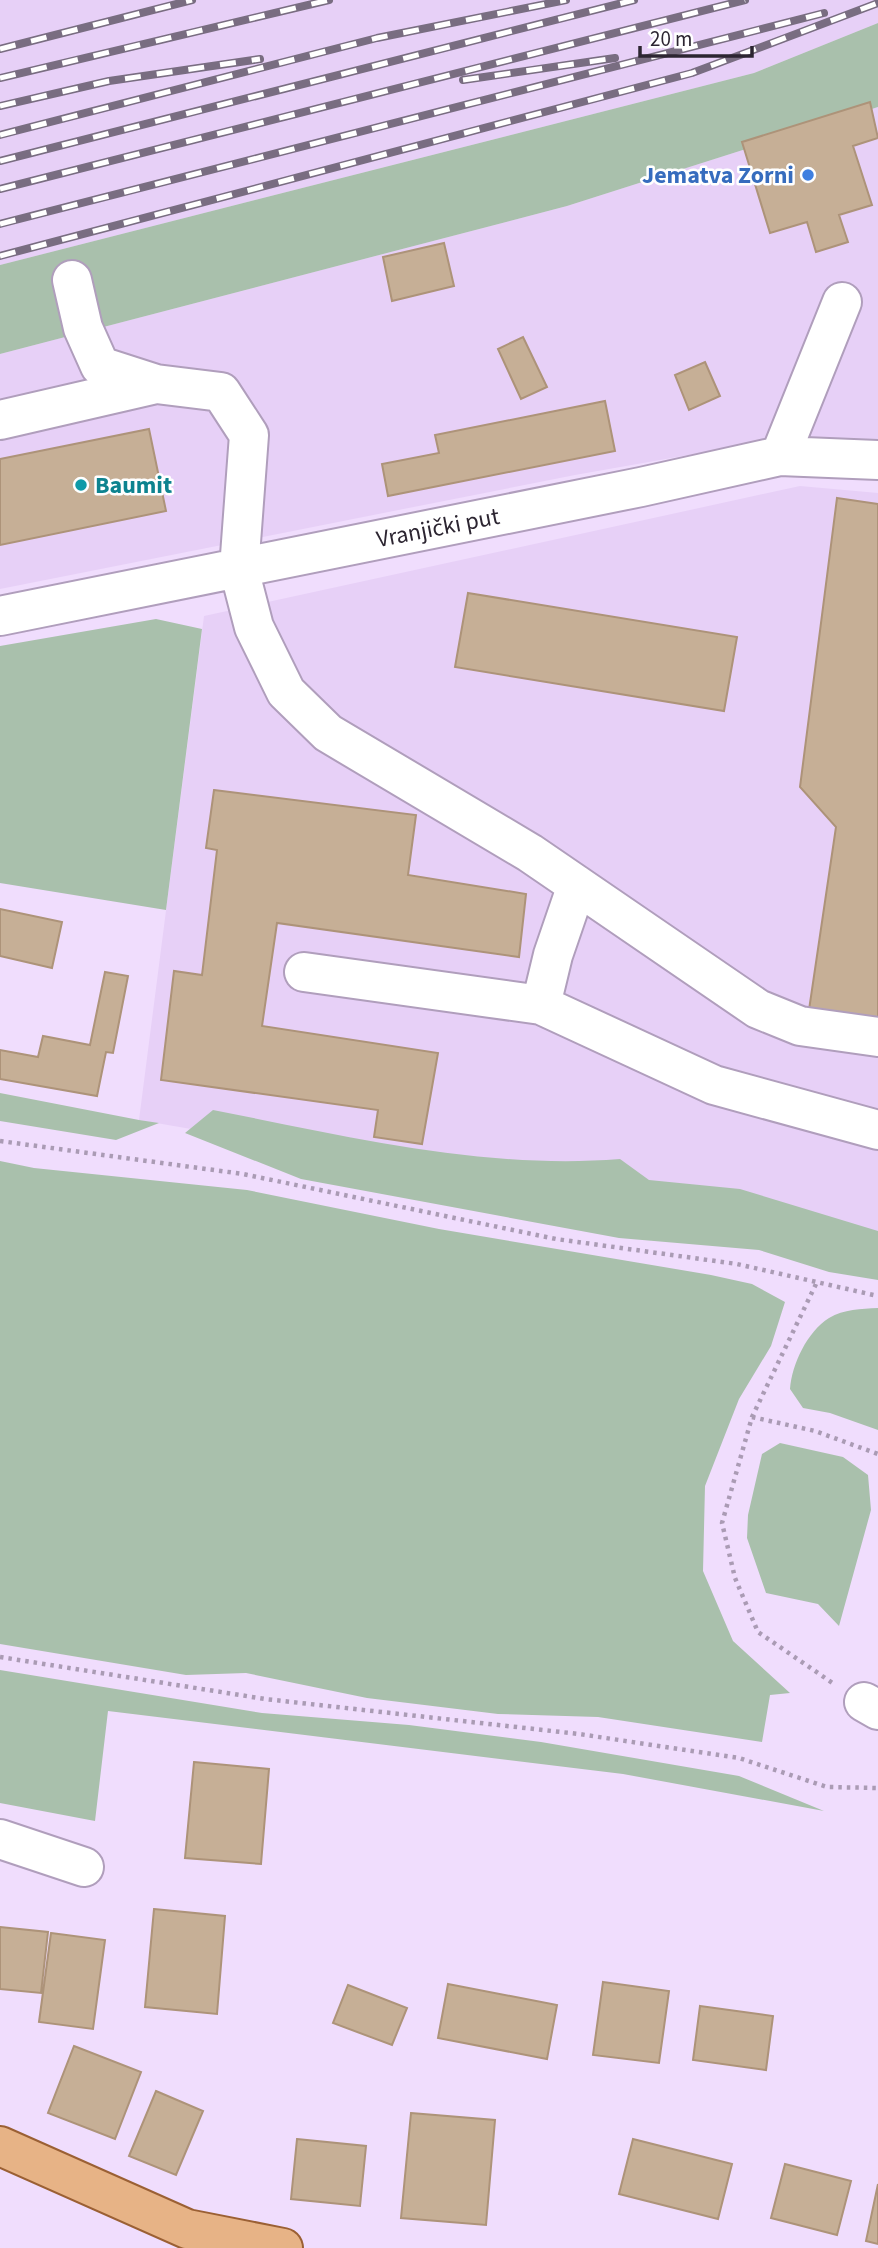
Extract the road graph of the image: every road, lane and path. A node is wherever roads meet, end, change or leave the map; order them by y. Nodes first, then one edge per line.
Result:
1 (72, 280) dead end
2 (842, 302) dead end
3 (156, 384) junction
4 (0, 421) edge
5 (780, 456) junction
6 (878, 460) edge
7 (239, 569) junction
8 (0, 616) edge
9 (577, 885) junction
10 (304, 972) dead end
11 (541, 1005) junction
12 (878, 1037) edge
13 (878, 1130) edge
14 (0, 1141) edge
15 (816, 1284) junction
16 (878, 1296) edge
17 (752, 1417) junction
18 (878, 1454) edge
19 (0, 1657) edge
20 (871, 1706) edge
21 (878, 1788) edge
22 (0, 1839) edge
23 (84, 1867) dead end
24 (0, 2146) edge
25 (283, 2248) edge

1 - 3 street
2 - 5 street
3 - 4 street
3 - 7 street
5 - 6 street, Vranjički put
5 - 7 street, Vranjički put
7 - 8 street, Vranjički put
7 - 9 street
9 - 11 street
9 - 12 street
10 - 11 street
11 - 13 street
14 - 15 path
15 - 16 path
15 - 17 path
17 - 18 path
17 - 20 path
19 - 21 path
22 - 23 street
24 - 25 main road

